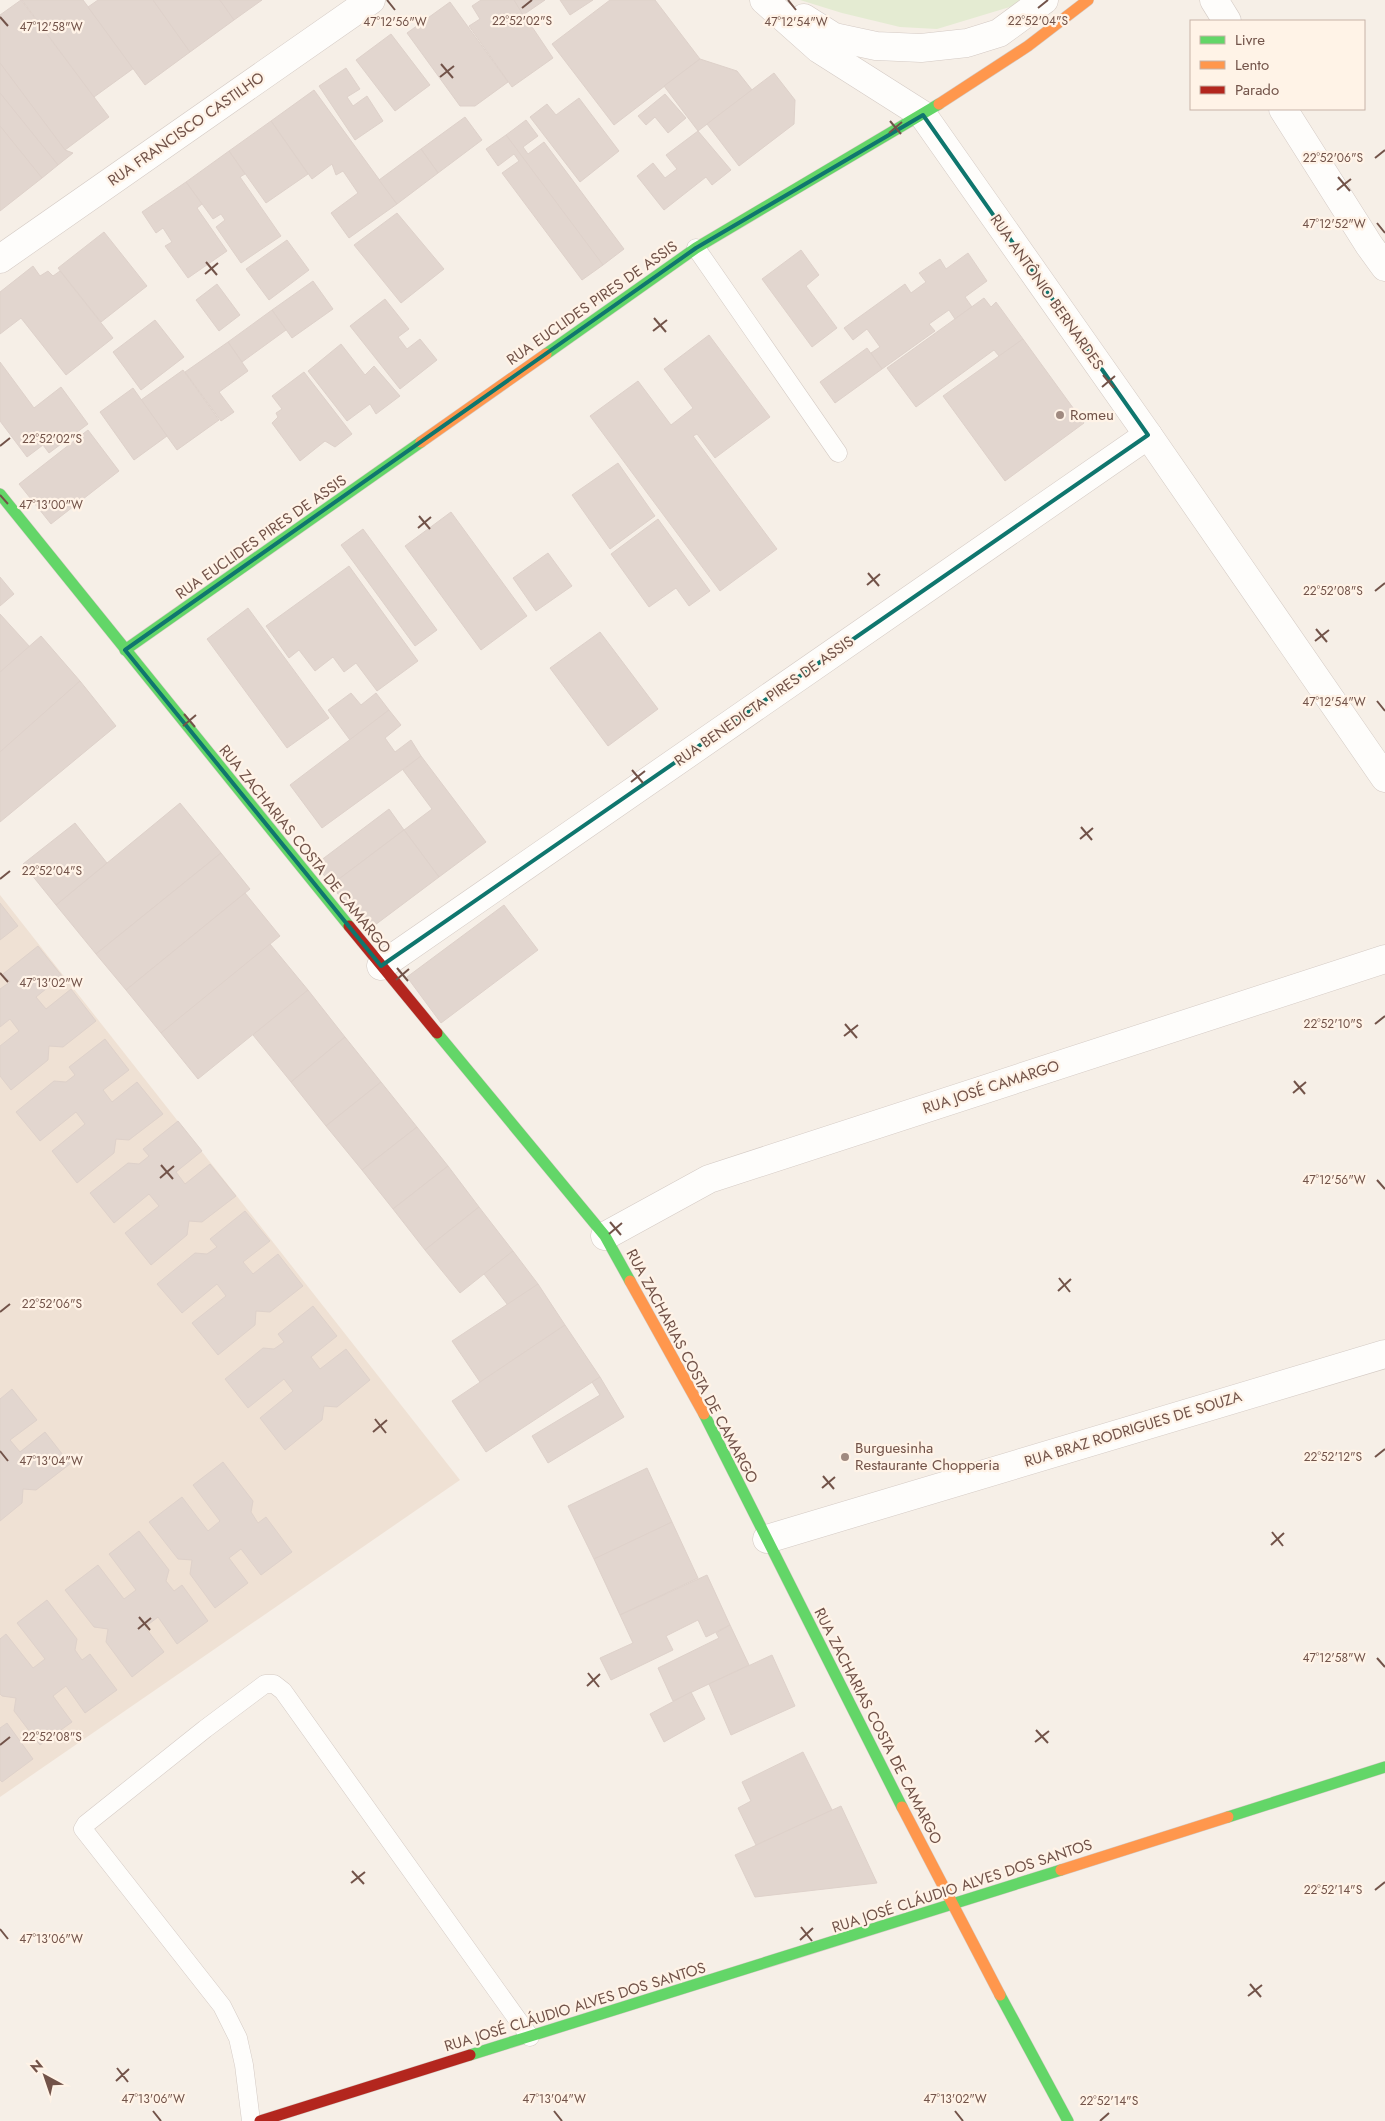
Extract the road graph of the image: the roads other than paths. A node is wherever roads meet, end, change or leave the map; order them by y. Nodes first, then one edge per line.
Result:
1 (371, 0) edge
2 (764, 0) edge
3 (775, 0) edge
4 (1044, 0) edge
5 (1088, 0) edge
6 (1214, 0) edge
7 (1226, 20) edge
8 (1012, 24) junction
9 (1028, 46) junction
10 (1284, 110) edge
11 (923, 115) junction
12 (1377, 239) edge
13 (696, 248) junction
14 (0, 259) edge
15 (1385, 267) edge
16 (1148, 435) junction
17 (838, 453) dead end
18 (0, 494) edge
19 (125, 650) junction
20 (1385, 778) edge
21 (1385, 959) edge
22 (381, 966) junction
23 (605, 1236) junction
24 (1385, 1354) edge
25 (767, 1539) junction
26 (1385, 1767) edge
27 (952, 1905) junction
28 (530, 2037) junction
29 (251, 2121) edge
30 (260, 2121) edge
31 (1068, 2121) edge

1 - 14 street, RUA FRANCISCO CASTILHO
2 - 11 street, RUA ANTÔNIO BERNARDES
3 - 8 street
4 - 8 street
5 - 9 street, RUA EUCLIDES PIRES DE ASSIS
6 - 7 street
8 - 9 street
9 - 11 street, RUA EUCLIDES PIRES DE ASSIS
10 - 12 street
11 - 13 street, RUA EUCLIDES PIRES DE ASSIS
11 - 16 street, RUA ANTÔNIO BERNARDES
12 - 15 street
13 - 17 lane
13 - 19 street, RUA EUCLIDES PIRES DE ASSIS
16 - 20 street, RUA ANTÔNIO BERNARDES
16 - 22 street, RUA BENEDICTA PIRES DE ASSIS
18 - 19 street, RUA ZACHARIAS COSTA DE CAMARGO
19 - 22 street, RUA ZACHARIAS COSTA DE CAMARGO
21 - 23 street, RUA JOSÉ CAMARGO
22 - 23 street, RUA ZACHARIAS COSTA DE CAMARGO
23 - 25 street, RUA ZACHARIAS COSTA DE CAMARGO
24 - 25 street, RUA BRAZ RODRIGUES DE SOUZA
25 - 27 street, RUA ZACHARIAS COSTA DE CAMARGO
26 - 27 street, RUA JOSÉ CLÁUDIO ALVES DOS SANTOS
27 - 28 street, RUA JOSÉ CLÁUDIO ALVES DOS SANTOS
27 - 31 street, RUA ZACHARIAS COSTA DE CAMARGO
28 - 29 lane
28 - 30 street, RUA JOSÉ CLÁUDIO ALVES DOS SANTOS

